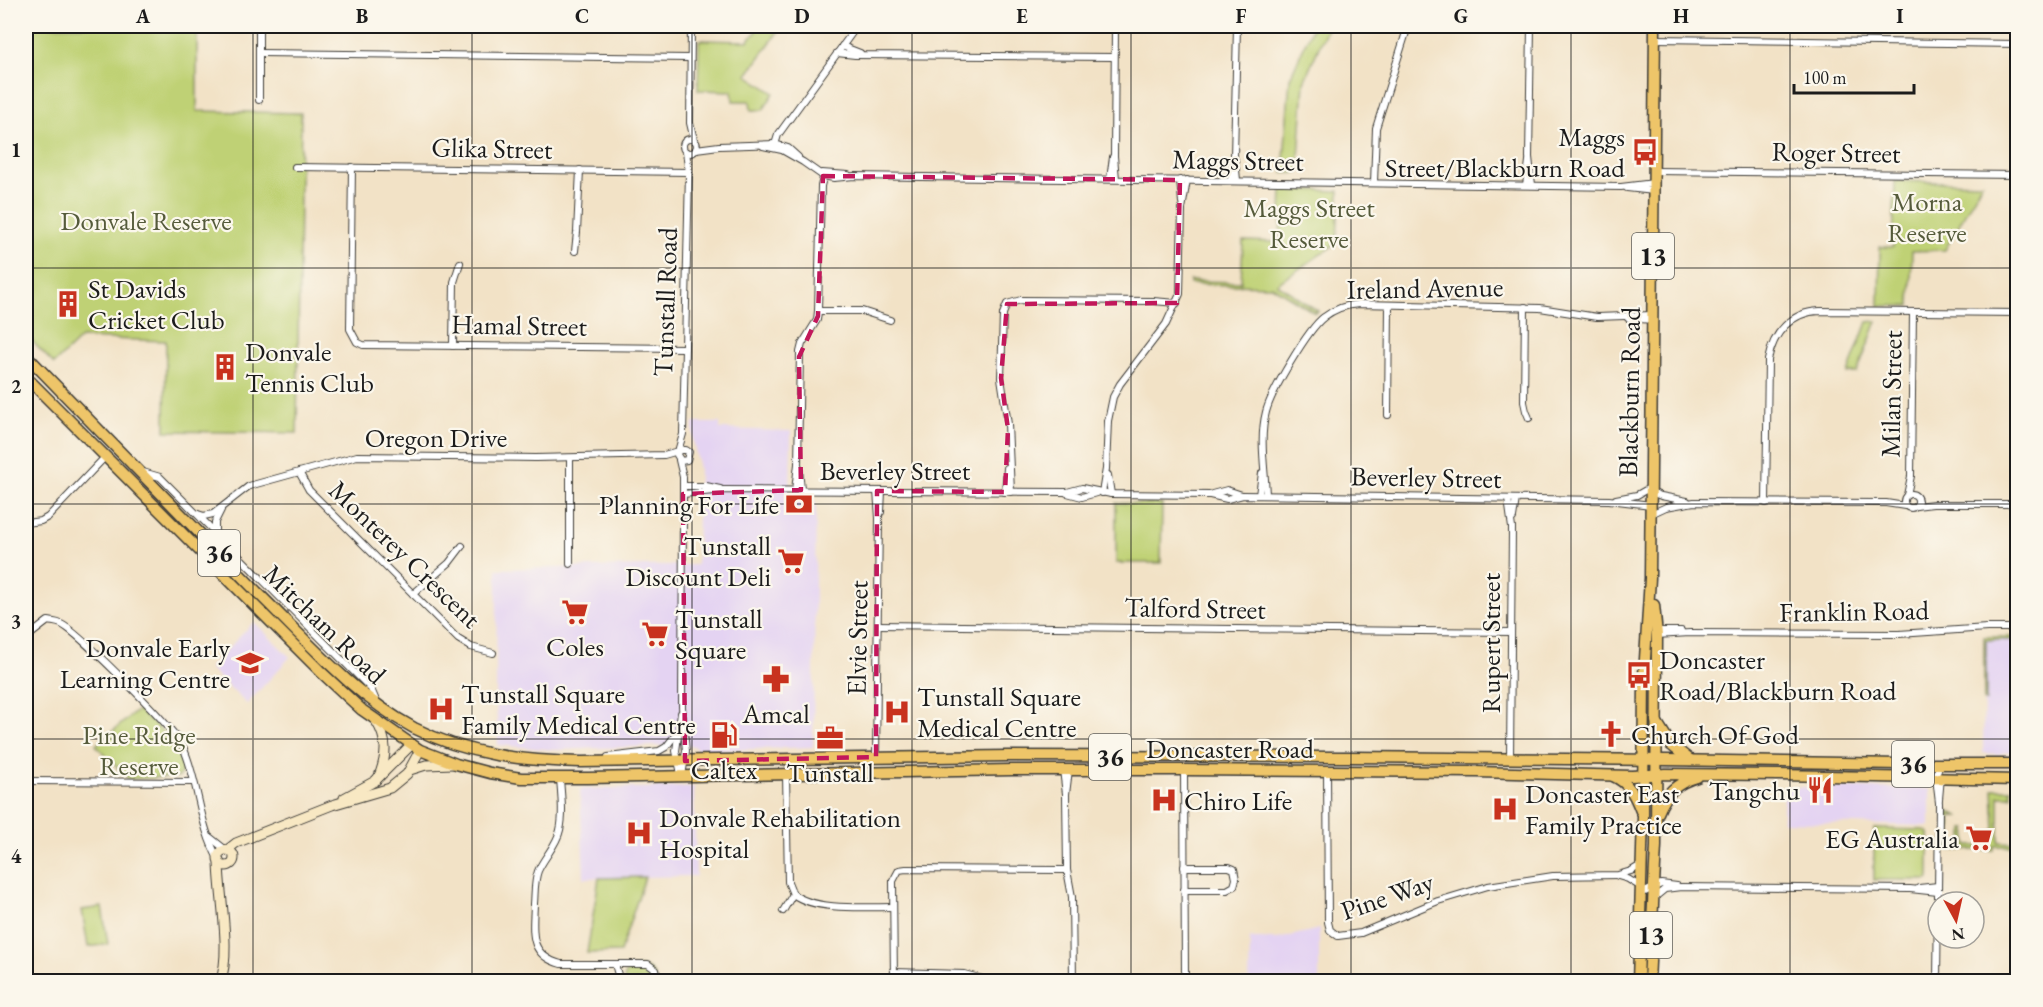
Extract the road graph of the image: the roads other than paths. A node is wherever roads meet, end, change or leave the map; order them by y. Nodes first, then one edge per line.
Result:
1 (259, 26) edge
2 (691, 26) edge
3 (857, 26) edge
4 (1115, 26) edge
5 (1237, 26) edge
6 (1408, 26) edge
7 (1531, 26) edge
8 (1655, 26) edge
9 (1655, 39) junction
10 (2018, 44) edge
11 (842, 46) junction
12 (259, 53) junction
13 (837, 53) junction
14 (864, 54) junction
15 (1114, 57) junction
16 (690, 58) junction
17 (259, 100) dead end
18 (690, 123) junction
19 (686, 140) junction
20 (775, 146) junction
21 (693, 147) junction
22 (295, 167) dead end
23 (352, 167) junction
24 (580, 170) junction
25 (1654, 171) junction
26 (689, 172) junction
27 (821, 174) junction
28 (2018, 175) edge
29 (1113, 179) junction
30 (1183, 180) junction
31 (1234, 180) junction
32 (1374, 183) junction
33 (1529, 185) junction
34 (1654, 187) junction
35 (575, 251) dead end
36 (460, 263) dead end
37 (1177, 303) junction
38 (1389, 305) junction
39 (1525, 307) junction
40 (818, 311) junction
41 (1913, 312) junction
42 (2018, 312) edge
43 (1652, 317) junction
44 (890, 320) dead end
45 (453, 346) junction
46 (685, 348) junction
47 (26, 355) edge
48 (26, 377) edge
49 (1388, 415) dead end
50 (1529, 418) dead end
51 (683, 434) junction
52 (679, 451) junction
53 (688, 451) junction
54 (664, 455) junction
55 (106, 456) junction
56 (570, 458) junction
57 (679, 460) junction
58 (687, 460) junction
59 (1106, 469) junction
60 (140, 471) junction
61 (299, 472) junction
62 (1911, 476) junction
63 (683, 477) junction
64 (1651, 489) junction
65 (683, 490) junction
66 (798, 490) junction
67 (879, 491) junction
68 (1008, 492) junction
69 (1099, 493) junction
70 (1110, 494) junction
71 (1263, 495) junction
72 (1906, 496) junction
73 (1916, 496) junction
74 (1512, 499) junction
75 (1609, 501) junction
76 (1694, 502) junction
77 (1766, 503) junction
78 (1886, 503) junction
79 (1933, 504) junction
80 (2018, 504) edge
81 (1905, 506) junction
82 (1916, 506) junction
83 (221, 509) junction
84 (1651, 510) junction
85 (198, 514) junction
86 (26, 524) edge
87 (215, 531) junction
88 (462, 546) dead end
89 (570, 564) dead end
90 (412, 594) junction
91 (878, 625) junction
92 (2018, 628) edge
93 (1511, 632) junction
94 (1653, 633) junction
95 (26, 638) edge
96 (493, 653) dead end
97 (378, 705) junction
98 (682, 707) junction
99 (375, 720) junction
100 (1656, 721) junction
101 (426, 733) junction
102 (677, 733) junction
103 (416, 747) junction
104 (475, 752) junction
105 (1066, 756) junction
106 (876, 757) junction
107 (1510, 759) junction
108 (1643, 759) junction
109 (1656, 760) junction
110 (1690, 760) junction
111 (682, 761) junction
112 (581, 762) junction
113 (393, 764) junction
114 (456, 764) junction
115 (2018, 764) edge
116 (1939, 765) junction
117 (410, 770) junction
118 (1066, 770) junction
119 (1184, 770) junction
120 (1327, 770) junction
121 (482, 772) junction
122 (786, 773) junction
123 (1656, 774) junction
124 (1706, 774) junction
125 (1644, 775) junction
126 (682, 776) junction
127 (1612, 776) junction
128 (378, 778) junction
129 (560, 778) junction
130 (1939, 778) junction
131 (402, 780) junction
132 (2018, 780) edge
133 (26, 781) edge
134 (194, 782) junction
135 (332, 805) junction
136 (1643, 817) junction
137 (1656, 818) junction
138 (261, 833) junction
139 (209, 834) junction
140 (226, 850) junction
141 (219, 860) junction
142 (233, 861) junction
143 (1642, 865) junction
144 (1184, 867) junction
145 (1067, 870) junction
146 (1618, 875) junction
147 (1938, 889) junction
148 (1184, 890) junction
149 (1641, 891) junction
150 (1654, 893) junction
151 (793, 894) junction
152 (220, 897) junction
153 (893, 907) junction
154 (783, 911) dead end
155 (615, 964) junction
156 (894, 972) junction
157 (983, 979) dead end
158 (220, 981) edge
159 (620, 981) edge
160 (659, 981) edge
161 (894, 981) edge
162 (1073, 981) edge
163 (1185, 981) edge
164 (1638, 981) edge
165 (1649, 981) edge
166 (1937, 981) edge

1 - 12 street
2 - 16 street, Tunstall Road
3 - 11 street
4 - 15 street
5 - 31 street
6 - 32 street
7 - 33 street
8 - 9 main road, Blackburn Road / 13
9 - 10 street
9 - 25 main road, Blackburn Road / 13
11 - 13 street
11 - 14 street
12 - 16 street
12 - 17 street
13 - 14 street
13 - 20 street
14 - 15 street
15 - 29 street
16 - 18 street, Tunstall Road
18 - 19 street, Tunstall Road
18 - 21 street, Tunstall Road
19 - 21 street
19 - 21 street, Tunstall Road
20 - 21 street
20 - 27 street
21 - 26 street, Tunstall Road
22 - 23 street, Glika Street
23 - 24 street, Glika Street
23 - 45 street, Hamal Street
24 - 26 street, Glika Street
24 - 35 street
25 - 28 street, Roger Street
25 - 34 main road, Blackburn Road / 13
26 - 46 street, Tunstall Road
27 - 29 street, Maggs Street
27 - 40 street
29 - 30 street, Maggs Street
30 - 31 street, Maggs Street
30 - 37 street
31 - 32 street, Maggs Street
32 - 33 street, Maggs Street
33 - 34 street, Maggs Street
34 - 43 main road, Blackburn Road / 13
36 - 45 street
37 - 59 street
37 - 68 street
38 - 39 street, Ireland Avenue
38 - 49 street
38 - 71 street, Ireland Avenue
39 - 43 street, Ireland Avenue
39 - 50 street
40 - 44 street
40 - 66 street
41 - 42 street
41 - 62 street, Milan Street
41 - 77 street
43 - 64 main road, Blackburn Road / 13
45 - 46 street, Hamal Street
46 - 51 street, Tunstall Road
47 - 60 main road, Mitcham Road / 36
48 - 55 main road, Mitcham Road / 36
51 - 52 street, Tunstall Road
51 - 53 street, Tunstall Road
52 - 53 street
52 - 54 street, Oregon Drive
52 - 57 street
53 - 58 street
54 - 56 street, Oregon Drive
54 - 57 street, Oregon Drive
55 - 86 street
55 - 99 main road, Mitcham Road / 36
56 - 61 street, Oregon Drive
56 - 89 street
57 - 58 street
57 - 63 street
58 - 63 street
59 - 69 street
59 - 70 street
60 - 85 street
60 - 97 main road, Mitcham Road / 36
61 - 83 street, Oregon Drive
61 - 90 street, Monterey Crescent
62 - 72 street, Milan Street
62 - 73 street, Milan Street
63 - 65 street
64 - 75 street, Beverley Street
64 - 76 street, Beverley Street
64 - 84 main road, Blackburn Road / 13
65 - 66 street, Beverley Street
65 - 98 street
66 - 67 street, Beverley Street
67 - 68 street, Beverley Street
67 - 91 street, Elvie Street
68 - 69 street, Beverley Street
69 - 70 street, Beverley Street
70 - 71 street, Beverley Street
71 - 74 street, Beverley Street
72 - 73 street
72 - 78 street, Beverley Street
72 - 81 street
73 - 79 street
73 - 82 street
74 - 75 street, Beverley Street
74 - 93 street, Rupert Street
75 - 84 street, Beverley Street
76 - 77 street, Beverley Street
76 - 84 street, Beverley Street
77 - 78 street, Beverley Street
78 - 81 street, Beverley Street
79 - 80 street
79 - 82 street
81 - 82 street
83 - 85 street, Oregon Drive
83 - 87 street
84 - 94 main road, Blackburn Road / 13
85 - 87 street
87 - 97 street
88 - 90 street
90 - 96 street, Monterey Crescent
91 - 93 street, Talford Street
91 - 106 street, Elvie Street
92 - 94 street, Franklin Road
93 - 107 street, Rupert Street
94 - 100 main road, Blackburn Road / 13
94 - 108 main road, Blackburn Road / 13
95 - 134 street
97 - 101 main road, Mitcham Road / 36
98 - 102 street
98 - 111 street
99 - 103 main road, Mitcham Road / 36
99 - 128 main road
100 - 109 main road, Blackburn Road / 13
100 - 110 main road
101 - 103 main road
101 - 104 main road, Doncaster Road / 36
102 - 111 street
102 - 112 street
103 - 113 main road
103 - 114 main road, Doncaster Road / 36
103 - 117 main road
104 - 112 main road, Doncaster Road / 36
104 - 121 main road
105 - 106 main road, Doncaster Road / 36
105 - 107 main road, Doncaster Road / 36
105 - 118 main road
106 - 111 main road, Doncaster Road / 36
107 - 108 main road, Doncaster Road / 36
108 - 109 main road, Doncaster Road / 36
108 - 125 main road, Blackburn Road / 13
109 - 110 main road, Doncaster Road / 36
109 - 123 main road, Blackburn Road / 13
110 - 116 main road, Doncaster Road / 36
111 - 112 main road, Doncaster Road / 36
111 - 126 street
113 - 128 main road
113 - 131 main road
114 - 117 main road
114 - 121 main road, Doncaster Road / 36
115 - 116 main road, Doncaster Road / 36
116 - 130 street
117 - 131 main road
118 - 119 main road, Doncaster Road / 36
118 - 122 main road, Doncaster Road / 36
118 - 145 street
119 - 120 main road, Doncaster Road / 36
119 - 144 street
120 - 127 main road, Doncaster Road / 36
120 - 146 street, Pine Way
121 - 129 main road, Doncaster Road / 36
122 - 126 main road, Doncaster Road / 36
122 - 151 street
123 - 124 main road, Doncaster Road / 36
123 - 125 main road, Doncaster Road / 36
123 - 137 main road, Blackburn Road / 13
124 - 130 main road, Doncaster Road / 36
124 - 137 main road
125 - 127 main road, Doncaster Road / 36
125 - 136 main road, Blackburn Road / 13
126 - 129 main road, Doncaster Road / 36
127 - 136 main road
128 - 135 main road
129 - 155 street
130 - 132 main road, Doncaster Road / 36
130 - 147 street
131 - 135 main road
133 - 134 street
134 - 139 street
135 - 138 main road
136 - 143 main road, Blackburn Road / 13
137 - 150 main road, Blackburn Road / 13
138 - 140 main road
138 - 142 main road
139 - 140 street
139 - 141 street
140 - 141 main road
140 - 142 main road
141 - 142 main road
141 - 152 main road
142 - 152 main road
143 - 146 street, Pine Way
143 - 149 main road, Blackburn Road / 13
144 - 148 street
144 - 148 street
145 - 153 street
145 - 162 street
146 - 149 street
147 - 150 street
147 - 166 street
148 - 163 street
149 - 150 street
149 - 164 main road, Blackburn Road / 13
150 - 165 main road, Blackburn Road / 13
151 - 153 street
151 - 154 street
152 - 158 main road
153 - 156 street
155 - 159 street
155 - 160 street
156 - 157 street
156 - 161 street

